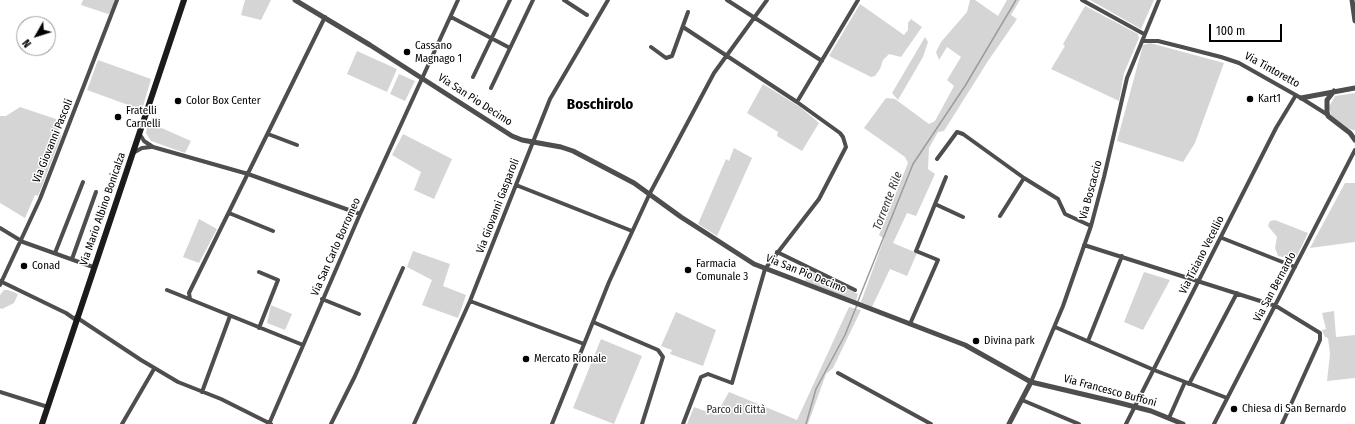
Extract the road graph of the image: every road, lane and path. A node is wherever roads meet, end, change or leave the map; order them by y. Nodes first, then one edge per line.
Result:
1 (117, 0) edge
2 (184, 0) edge
3 (295, 0) edge
4 (458, 0) edge
5 (510, 0) edge
6 (533, 0) edge
7 (564, 0) edge
8 (608, 0) edge
9 (727, 0) edge
10 (767, 0) edge
11 (858, 0) edge
12 (1082, 0) edge
13 (1159, 0) edge
14 (1352, 0) edge
15 (688, 12) dead end
16 (587, 15) dead end
17 (451, 17) junction
18 (325, 18) junction
19 (754, 18) junction
20 (1355, 21) edge
21 (683, 27) junction
22 (1144, 34) junction
23 (491, 38) junction
24 (1142, 41) junction
25 (651, 47) dead end
26 (510, 48) junction
27 (726, 56) junction
28 (822, 61) junction
29 (472, 77) dead end
30 (423, 78) junction
31 (1355, 87) edge
32 (491, 88) dead end
33 (1334, 91) junction
34 (1296, 95) junction
35 (1301, 98) junction
36 (796, 102) junction
37 (1328, 116) junction
38 (1345, 128) junction
39 (1355, 131) edge
40 (139, 132) junction
41 (268, 134) junction
42 (1355, 140) edge
43 (533, 143) junction
44 (297, 145) dead end
45 (153, 147) junction
46 (1355, 150) edge
47 (132, 153) junction
48 (1353, 157) edge
49 (937, 159) dead end
50 (248, 174) junction
51 (946, 177) dead end
52 (1024, 178) junction
53 (83, 182) dead end
54 (516, 185) junction
55 (96, 192) dead end
56 (650, 192) junction
57 (935, 204) junction
58 (229, 213) junction
59 (360, 214) junction
60 (1000, 216) dead end
61 (963, 217) dead end
62 (1090, 226) junction
63 (0, 228) edge
64 (273, 231) dead end
65 (632, 231) junction
66 (1222, 238) junction
67 (21, 240) junction
68 (1084, 245) junction
69 (777, 252) junction
70 (55, 253) junction
71 (1122, 256) junction
72 (72, 259) junction
73 (93, 267) junction
74 (1295, 267) junction
75 (403, 268) dead end
76 (765, 269) junction
77 (259, 272) dead end
78 (1198, 282) junction
79 (0, 283) edge
80 (167, 290) dead end
81 (855, 290) dead end
82 (1238, 292) junction
83 (190, 299) junction
84 (322, 299) junction
85 (470, 301) junction
86 (1276, 306) junction
87 (359, 314) dead end
88 (230, 316) junction
89 (76, 317) junction
90 (593, 322) junction
91 (910, 324) junction
92 (1055, 326) junction
93 (259, 328) junction
94 (1088, 340) junction
95 (584, 344) junction
96 (303, 345) junction
97 (154, 369) junction
98 (1154, 370) junction
99 (838, 373) dead end
100 (1031, 382) junction
101 (1185, 382) junction
102 (1189, 384) junction
103 (0, 392) edge
104 (202, 392) junction
105 (1227, 398) junction
106 (1022, 400) junction
107 (48, 407) junction
108 (1135, 407) junction
109 (1169, 418) junction
110 (42, 424) edge
111 (122, 424) edge
112 (270, 424) edge
113 (331, 424) edge
114 (414, 424) edge
115 (552, 424) edge
116 (642, 424) edge
117 (683, 424) edge
118 (931, 424) edge
119 (1009, 424) edge
120 (1079, 424) edge
121 (1126, 424) edge
122 (1183, 424) edge
123 (1214, 424) edge
124 (1282, 424) edge

1 - 67 street, Via Giovanni Pascoli
2 - 40 main road, Via Mario Albino Bonicalza
3 - 18 street, Via San Pio Decimo
4 - 17 street, Via San Carlo Borromeo
5 - 23 street
6 - 26 street
7 - 16 street
8 - 43 street, Via Giovanni Gasparoli
9 - 19 street
10 - 19 street
11 - 28 street
12 - 22 street
13 - 22 street, Via Boscaccio
14 - 20 street
15 - 21 street
17 - 23 street
17 - 30 street, Via San Carlo Borromeo
18 - 30 street, Via San Pio Decimo
18 - 41 street
19 - 27 street
19 - 28 street
21 - 25 street
21 - 27 street
22 - 24 street, Via Boscaccio
23 - 26 street
23 - 29 street
24 - 34 street, Via Tintoretto
24 - 62 street, Via Boscaccio
26 - 32 street
27 - 36 street
27 - 56 street
28 - 36 street
30 - 43 street, Via San Pio Decimo
30 - 59 street, Via San Carlo Borromeo
31 - 33 street
33 - 35 street
33 - 37 street
34 - 35 street, Via Tintoretto
34 - 66 street, Via Tiziano Vecellio
35 - 37 street, Via Tintoretto
36 - 69 street
37 - 38 street, Via Tintoretto
38 - 39 street
38 - 42 street, Via Tintoretto
40 - 45 street
40 - 47 main road, Via Mario Albino Bonicalza
41 - 44 street
41 - 50 street
43 - 54 street, Via Giovanni Gasparoli
43 - 56 street, Via San Pio Decimo
45 - 47 street
45 - 50 street
46 - 48 street, Via San Bernardo
47 - 73 main road, Via Mario Albino Bonicalza
48 - 74 street, Via San Bernardo
49 - 52 street
50 - 58 street
50 - 59 street
51 - 57 street
52 - 60 street
52 - 62 street
53 - 70 street
54 - 65 street
54 - 85 street, Via Giovanni Gasparoli
55 - 72 street
56 - 65 street
56 - 76 street, Via San Pio Decimo
57 - 61 street
57 - 91 street
58 - 64 street
58 - 83 street
59 - 84 street, Via San Carlo Borromeo
62 - 68 street, Via Boscaccio
63 - 67 street
65 - 90 street
66 - 74 street
66 - 78 street, Via Tiziano Vecellio
67 - 70 street
67 - 79 street, Via Giovanni Pascoli
68 - 71 street
68 - 92 street, Via Boscaccio
69 - 76 street
69 - 81 street
70 - 72 street
71 - 78 street
71 - 94 street
72 - 73 street
73 - 89 main road, Via Mario Albino Bonicalza
74 - 86 street, Via San Bernardo
75 - 113 street
76 - 91 street, Via San Pio Decimo
76 - 117 street
77 - 93 street
78 - 82 street
78 - 98 street, Via Tiziano Vecellio
79 - 89 street
80 - 83 street
82 - 86 street
82 - 102 street
83 - 88 street
84 - 87 street
84 - 96 street, Via San Carlo Borromeo
85 - 95 street
85 - 114 street, Via Giovanni Gasparoli
86 - 105 street, Via San Bernardo
86 - 124 street
88 - 93 street
88 - 104 street
89 - 97 street
89 - 107 main road, Via Mario Albino Bonicalza
90 - 95 street
90 - 116 street
91 - 100 street, Via San Pio Decimo
92 - 94 street
92 - 100 street, Via Boscaccio
93 - 96 street
94 - 98 street
95 - 115 street
96 - 112 street, Via San Carlo Borromeo
97 - 104 street
97 - 111 street
98 - 101 street
98 - 108 street, Via Tiziano Vecellio
99 - 118 street
100 - 106 street
100 - 108 street, Via Francesco Buffoni
101 - 102 street
101 - 109 street
102 - 105 street
103 - 107 street
104 - 112 street
105 - 123 street, Via San Bernardo
106 - 119 street
106 - 120 street
107 - 110 main road, Via Mario Albino Bonicalza
108 - 109 street, Via Francesco Buffoni
108 - 121 street, Via Tiziano Vecellio
109 - 122 street, Via Francesco Buffoni

